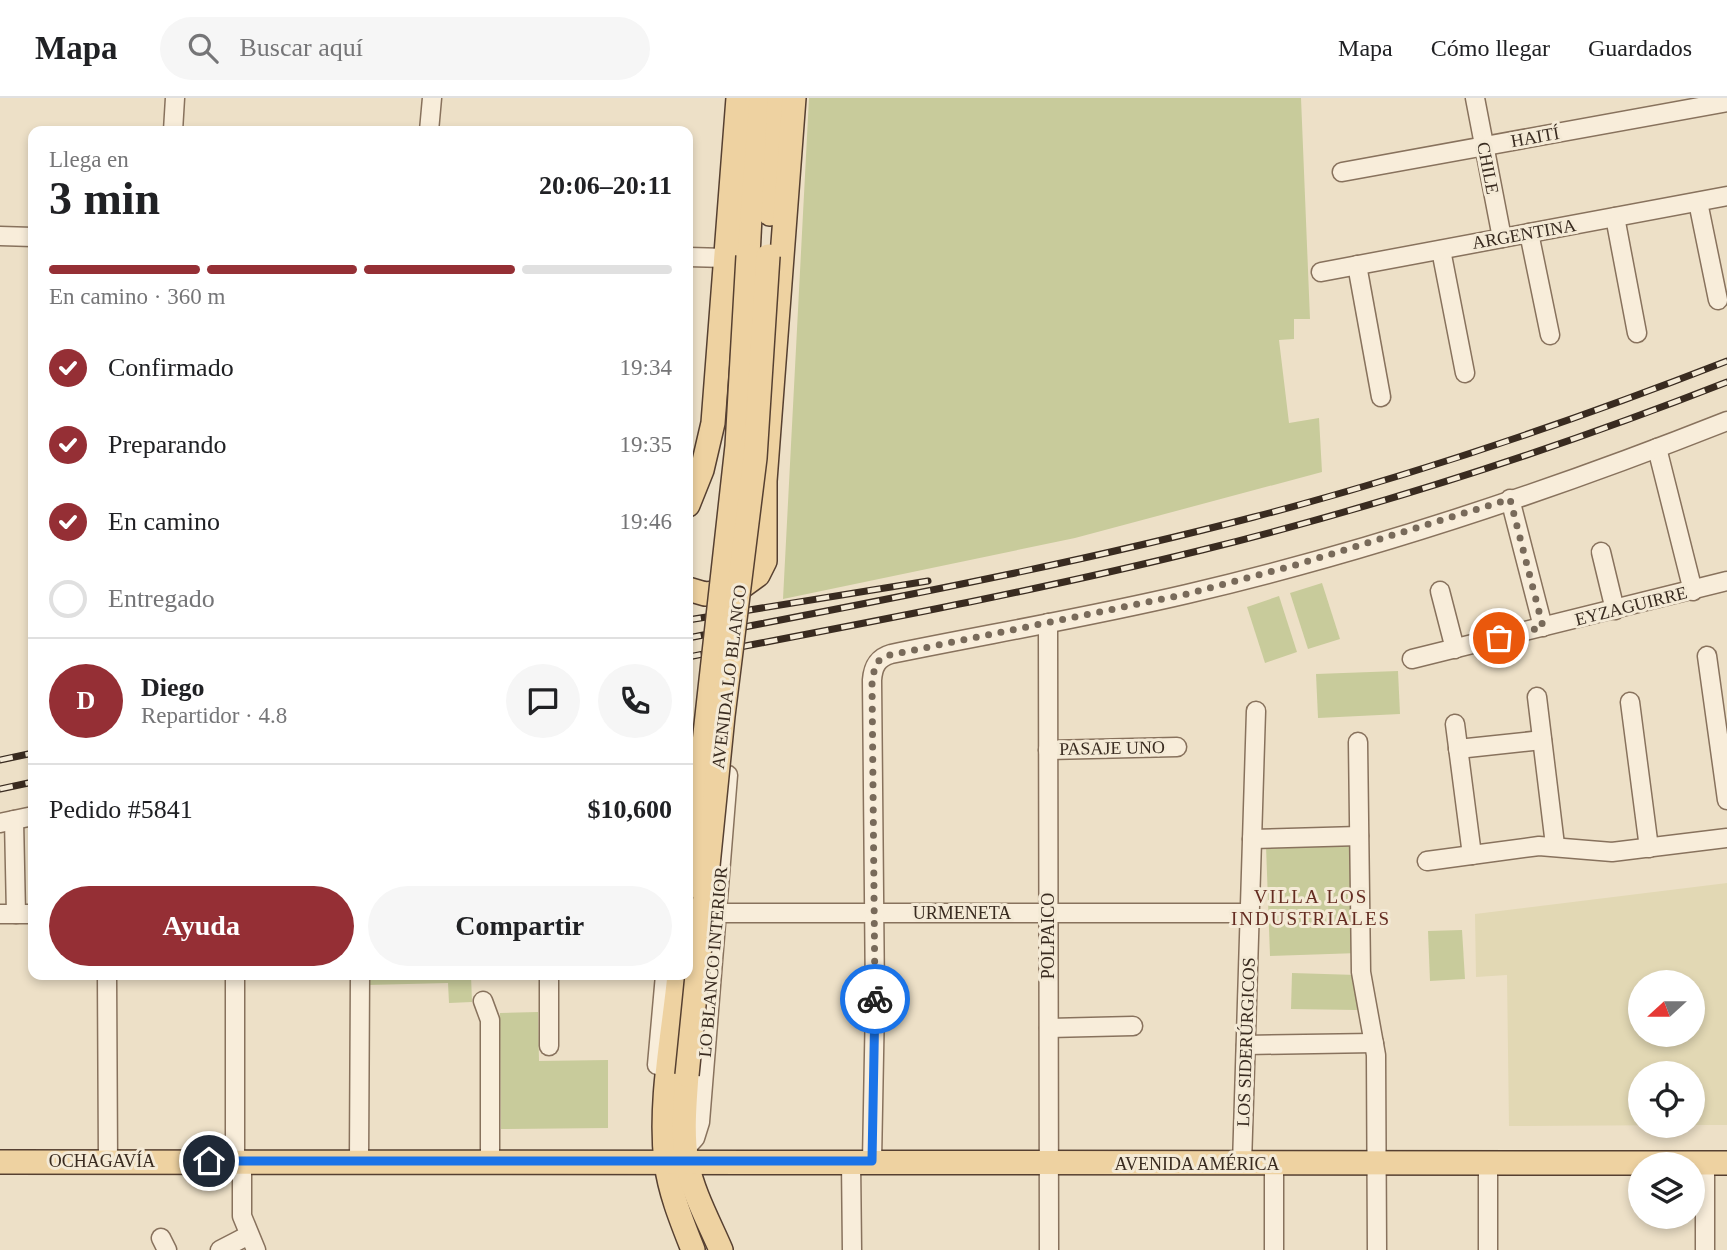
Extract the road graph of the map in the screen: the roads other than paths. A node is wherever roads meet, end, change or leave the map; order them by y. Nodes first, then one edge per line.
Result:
1 (175, 98) edge
2 (432, 98) edge
3 (738, 98) edge
4 (756, 98) edge
5 (777, 98) edge
6 (794, 98) edge
7 (1475, 98) edge
8 (1727, 102) edge
9 (173, 126) edge
10 (429, 126) edge
11 (1484, 146) junction
12 (1342, 172) dead end
13 (1727, 197) edge
14 (1698, 202) junction
15 (1615, 217) junction
16 (1529, 233) junction
17 (0, 236) edge
18 (28, 237) edge
19 (1502, 238) junction
20 (1441, 250) junction
21 (693, 257) edge
22 (747, 257) junction
23 (1357, 265) junction
24 (1321, 272) dead end
25 (1718, 300) dead end
26 (1637, 333) dead end
27 (1550, 335) dead end
28 (1465, 373) dead end
29 (1381, 397) dead end
30 (1727, 421) edge
31 (1657, 448) junction
32 (693, 491) edge
33 (1510, 499) junction
34 (1601, 552) dead end
35 (1727, 582) edge
36 (693, 590) edge
37 (1440, 590) dead end
38 (1693, 591) junction
39 (1615, 610) junction
40 (1048, 623) junction
41 (1543, 627) junction
42 (1455, 649) junction
43 (1707, 656) dead end
44 (1412, 659) dead end
45 (1537, 697) dead end
46 (1630, 702) dead end
47 (1256, 711) dead end
48 (732, 717) dead end
49 (1455, 724) dead end
50 (1542, 740) junction
51 (1358, 742) dead end
52 (1177, 747) dead end
53 (1458, 749) junction
54 (1048, 750) junction
55 (693, 765) edge
56 (728, 772) junction
57 (1727, 800) edge
58 (28, 817) edge
59 (7, 821) edge
60 (1359, 835) junction
61 (693, 836) edge
62 (1727, 838) edge
63 (1252, 839) junction
64 (1555, 845) junction
65 (1649, 848) junction
66 (1472, 855) junction
67 (1427, 861) dead end
68 (717, 913) junction
69 (874, 913) junction
70 (1048, 913) junction
71 (1250, 913) junction
72 (16, 914) edge
73 (693, 954) edge
74 (107, 980) edge
75 (235, 980) edge
76 (360, 980) edge
77 (549, 980) edge
78 (665, 980) edge
79 (679, 980) edge
80 (690, 980) edge
81 (483, 1001) dead end
82 (1133, 1026) dead end
83 (1049, 1028) junction
84 (1374, 1044) junction
85 (1245, 1045) junction
86 (549, 1046) dead end
87 (678, 1073) junction
88 (666, 1133) junction
89 (680, 1157) junction
90 (108, 1161) junction
91 (238, 1161) junction
92 (359, 1161) junction
93 (490, 1161) junction
94 (862, 1161) junction
95 (0, 1162) edge
96 (1049, 1163) junction
97 (1716, 1163) edge
98 (1242, 1164) junction
99 (1274, 1164) junction
100 (1378, 1164) junction
101 (1488, 1164) junction
102 (252, 1243) edge
103 (219, 1250) edge
104 (693, 1250) edge
105 (721, 1250) edge
106 (852, 1250) edge
107 (1049, 1250) edge
108 (1274, 1250) edge
109 (1377, 1250) edge
110 (1488, 1250) edge
111 (1705, 1250) edge

1 - 9 street
2 - 10 street
3 - 22 main road
4 - 22 main road, AVENIDA LO BLANCO
5 - 22 main road, AVENIDA LO BLANCO
6 - 36 main road
7 - 11 street, CHILE
8 - 11 street, HAITÍ
11 - 12 street, HAITÍ
11 - 19 street, CHILE
13 - 14 street, ARGENTINA
14 - 15 street, ARGENTINA
14 - 25 street
15 - 16 street, ARGENTINA
15 - 26 street
16 - 19 street, ARGENTINA
16 - 27 street
17 - 18 street
19 - 20 street, ARGENTINA
20 - 23 street, ARGENTINA
20 - 28 street
21 - 22 street
22 - 32 main road
22 - 61 main road, AVENIDA LO BLANCO, bridge
22 - 73 main road, AVENIDA LO BLANCO, bridge
23 - 24 street, ARGENTINA
23 - 29 street
30 - 31 street
31 - 33 street
31 - 38 street
33 - 40 street
33 - 41 street
34 - 39 street
35 - 38 street, EYZAGUIRRE
37 - 42 street
38 - 39 street, EYZAGUIRRE
39 - 41 street, EYZAGUIRRE
40 - 54 street, POLPAICO
40 - 69 street
41 - 42 street, EYZAGUIRRE
42 - 44 street, EYZAGUIRRE
43 - 57 street
45 - 50 street
46 - 65 street
47 - 63 street, LOS SIDERÚRGICOS
48 - 56 street, LO BLANCO INTERIOR
49 - 53 street
50 - 53 street
50 - 64 street
51 - 60 street
52 - 54 street, PASAJE UNO
53 - 66 street
54 - 70 street, POLPAICO
55 - 56 street
56 - 68 street, LO BLANCO INTERIOR
58 - 59 street
59 - 72 street
60 - 63 street
60 - 84 street
62 - 65 street
63 - 71 street, LOS SIDERÚRGICOS
64 - 65 street
64 - 66 street
66 - 67 street
68 - 69 street, URMENETA
68 - 89 street, LO BLANCO INTERIOR
69 - 70 street, URMENETA
69 - 94 street
70 - 71 street, URMENETA
70 - 83 street, POLPAICO
71 - 85 street, LOS SIDERÚRGICOS
74 - 90 street
75 - 91 street
76 - 92 street
77 - 86 street
78 - 88 street
79 - 87 main road, AVENIDA LO BLANCO
80 - 87 main road, AVENIDA LO BLANCO, bridge
81 - 93 street
82 - 83 street
83 - 96 street, POLPAICO
84 - 85 street
84 - 100 street
85 - 98 street, LOS SIDERÚRGICOS
87 - 88 main road, AVENIDA LO BLANCO
87 - 89 main road, AVENIDA LO BLANCO
88 - 89 main road, AVENIDA LO BLANCO
89 - 93 main road, OCHAGAVÍA
89 - 94 main road, AVENIDA AMÉRICA
89 - 104 main road, AVENIDA LO BLANCO
89 - 105 main road, AVENIDA LO BLANCO
90 - 91 main road, OCHAGAVÍA
90 - 95 main road, OCHAGAVÍA
91 - 92 main road, OCHAGAVÍA
91 - 102 street
92 - 93 main road, OCHAGAVÍA
94 - 96 main road, AVENIDA AMÉRICA
94 - 106 street
96 - 98 main road, AVENIDA AMÉRICA
96 - 107 street, POLPAICO
97 - 101 main road, AVENIDA AMÉRICA
97 - 111 street
98 - 99 main road, AVENIDA AMÉRICA
99 - 100 main road, AVENIDA AMÉRICA
99 - 108 street
100 - 101 main road, AVENIDA AMÉRICA
100 - 109 street
101 - 110 street
102 - 103 street

